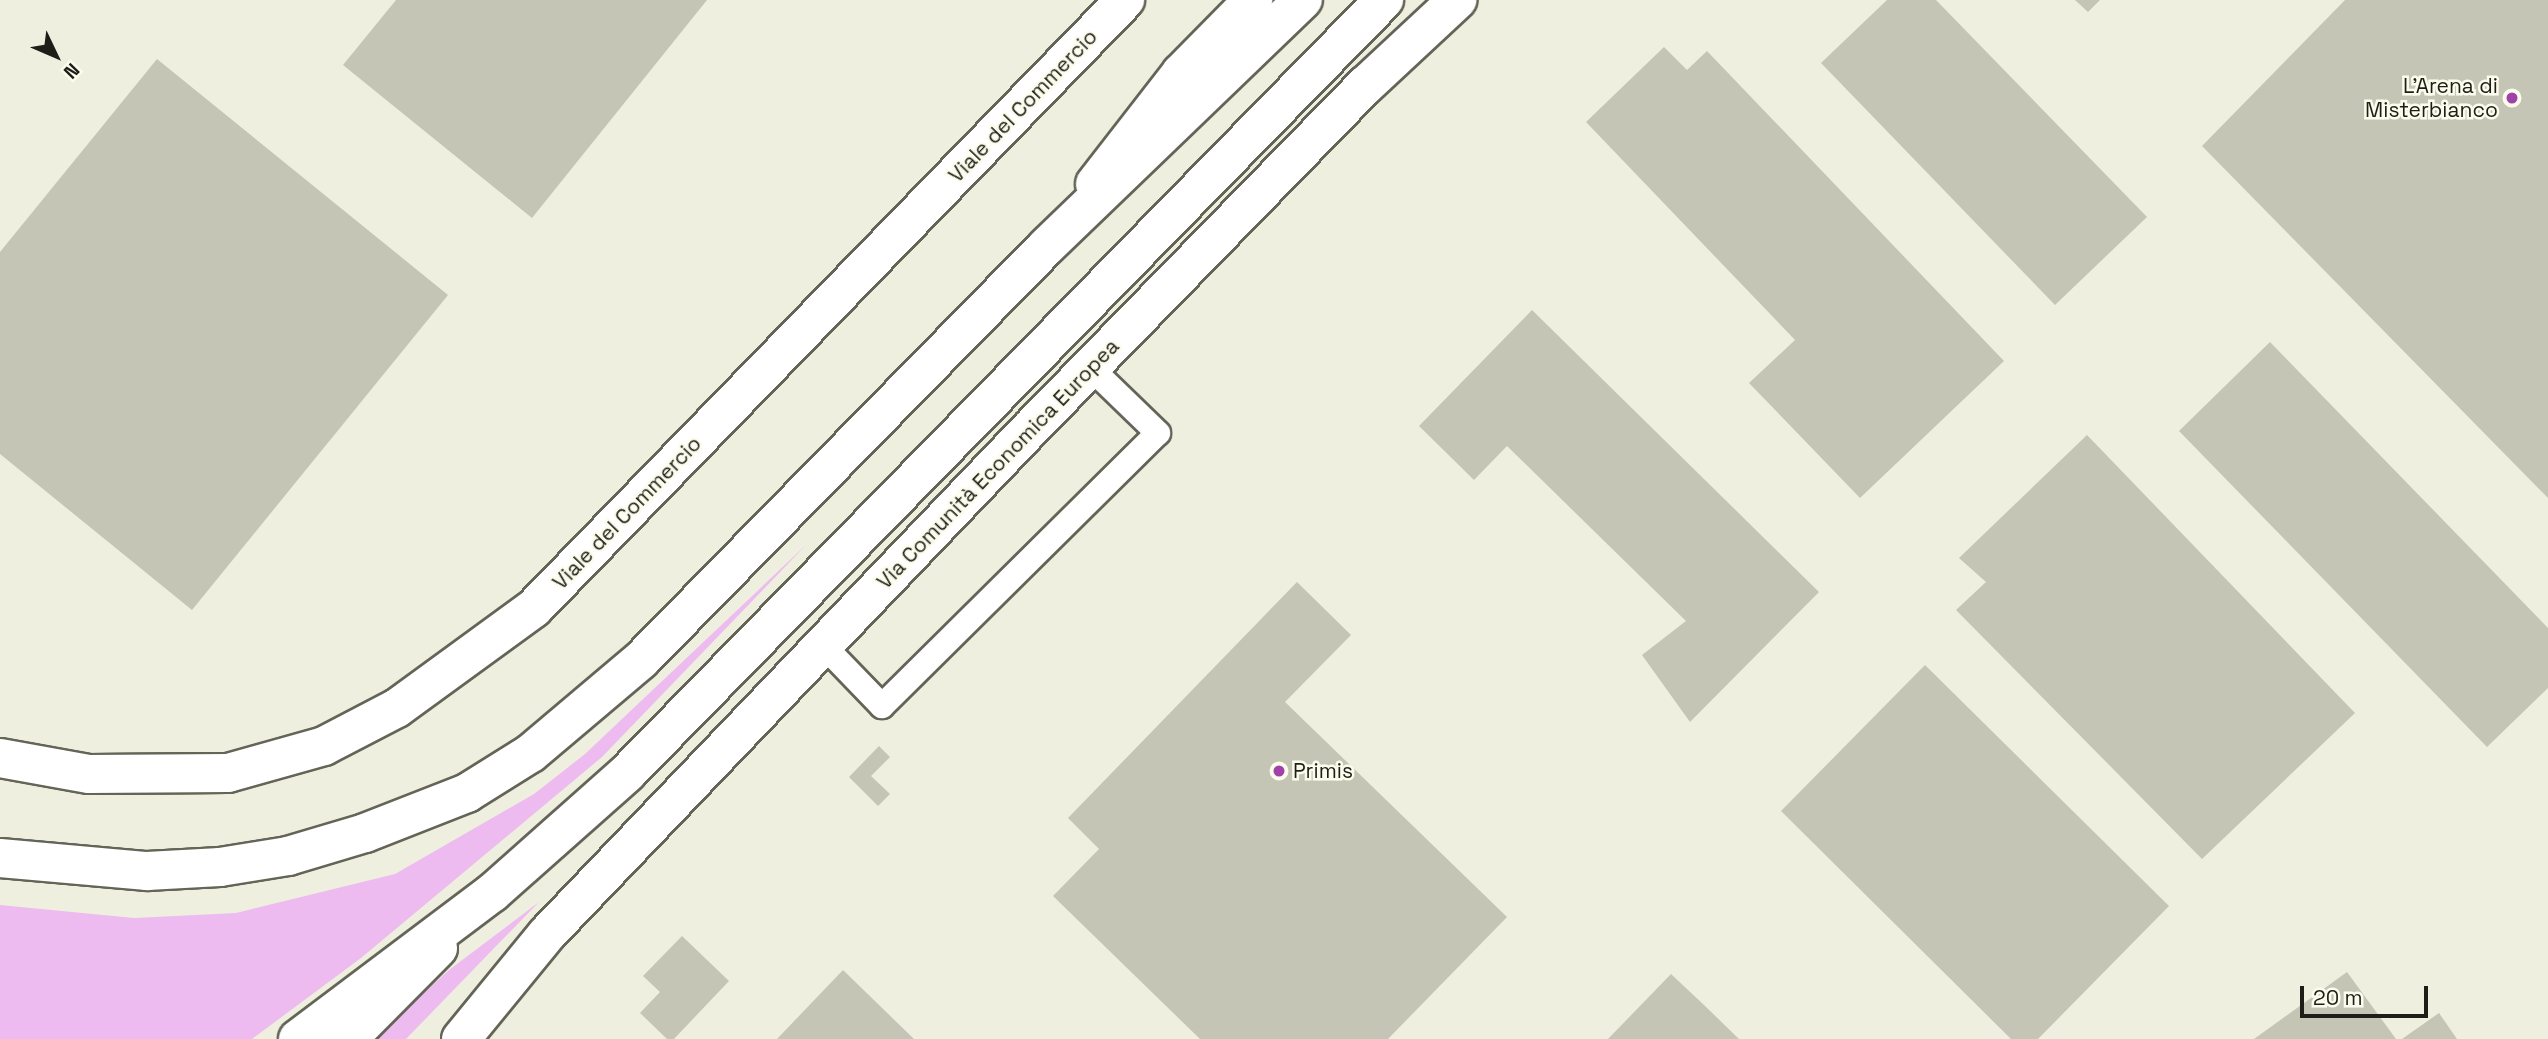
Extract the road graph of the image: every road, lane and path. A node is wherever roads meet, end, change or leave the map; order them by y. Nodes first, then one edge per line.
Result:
1 (1125, 0) edge
2 (1253, 0) edge
3 (1303, 0) edge
4 (1384, 0) edge
5 (1457, 0) edge
6 (1047, 246) junction
7 (1090, 368) junction
8 (830, 652) junction
9 (0, 758) edge
10 (0, 858) edge
11 (492, 893) junction
12 (547, 934) junction
13 (298, 1039) edge
14 (348, 1039) edge
15 (430, 1039) edge
16 (461, 1039) edge

1 - 9 street, Viale del Commercio
2 - 6 street
3 - 6 street
4 - 11 street
5 - 7 street, Via Comunità Economica Europea
6 - 10 street
7 - 8 street, Via Comunità Economica Europea
7 - 8 lane
8 - 12 street, Via Comunità Economica Europea
11 - 13 street
11 - 14 street
12 - 15 street
12 - 16 street

